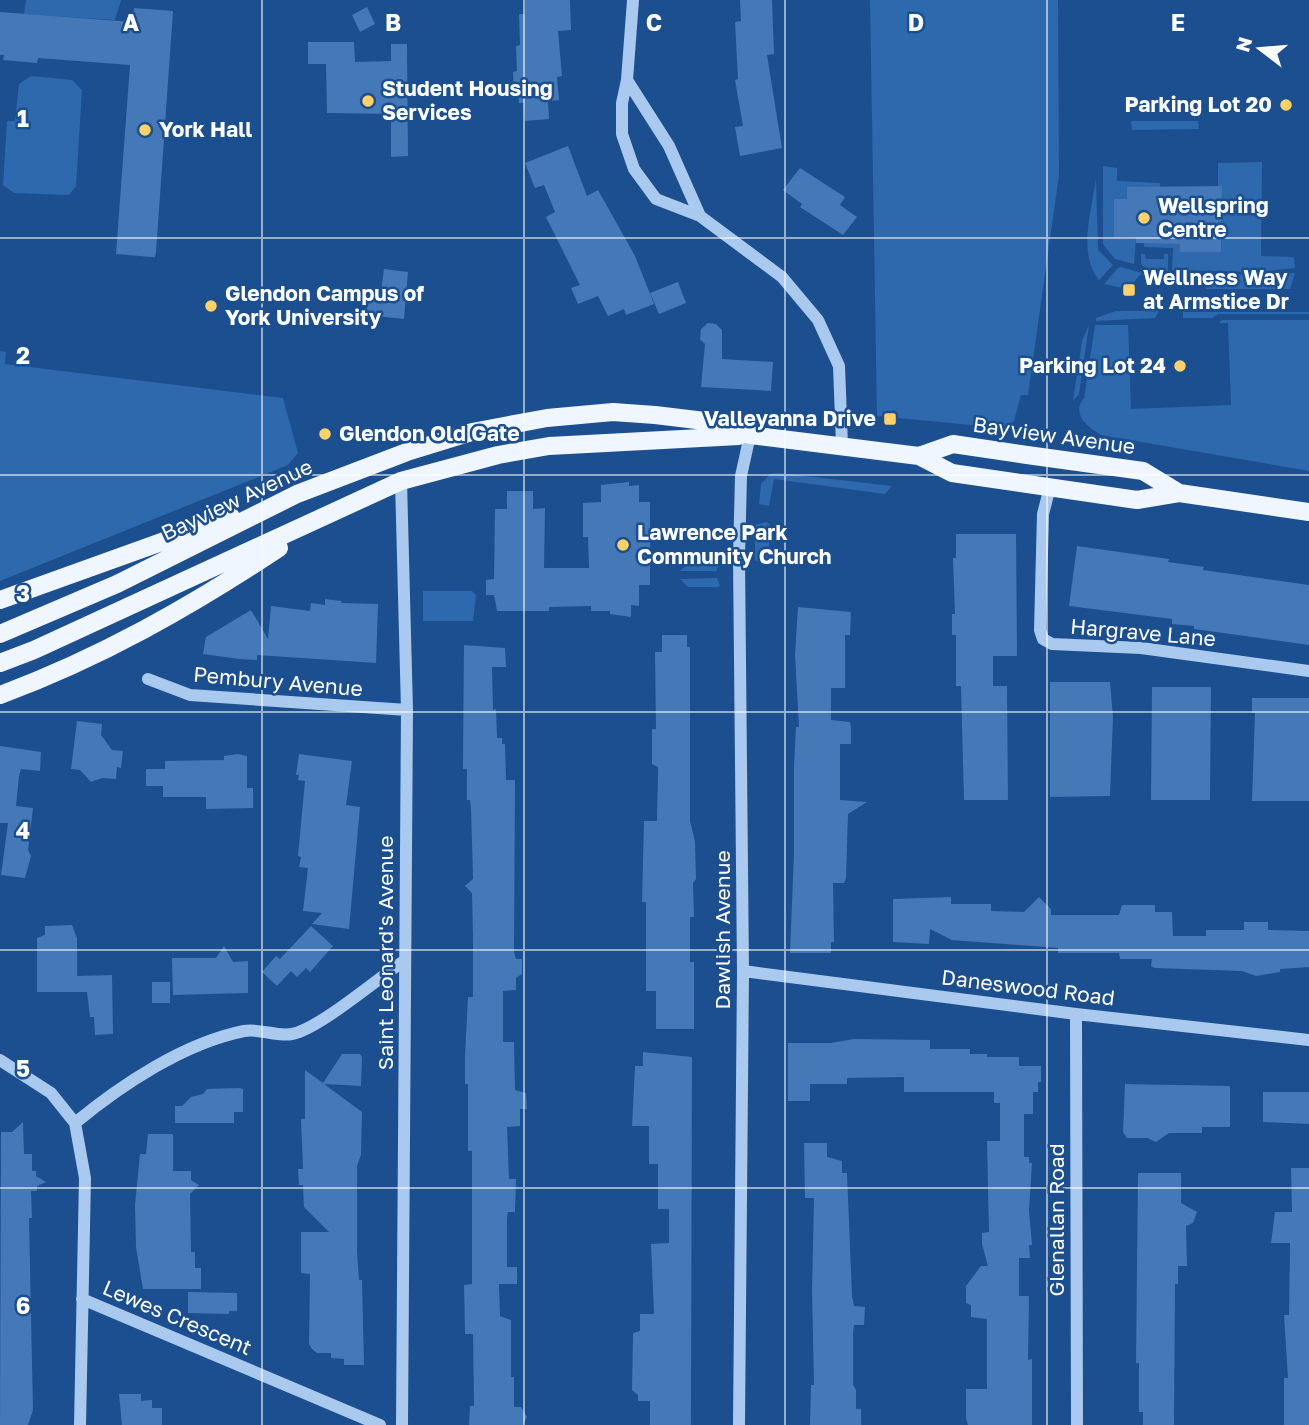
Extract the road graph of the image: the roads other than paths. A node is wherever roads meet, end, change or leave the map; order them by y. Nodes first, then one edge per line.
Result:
1 (633, 0) edge
2 (627, 80) junction
3 (700, 216) junction
4 (750, 435) junction
5 (842, 445) junction
6 (919, 456) junction
7 (401, 481) junction
8 (1049, 487) junction
9 (1179, 493) junction
10 (297, 494) junction
11 (1309, 512) edge
12 (328, 515) junction
13 (0, 600) edge
14 (0, 634) edge
15 (0, 663) edge
16 (1309, 671) edge
17 (148, 679) dead end
18 (0, 695) edge
19 (407, 710) junction
20 (404, 961) junction
21 (743, 971) junction
22 (1076, 1014) junction
23 (1309, 1040) edge
24 (0, 1060) edge
25 (75, 1124) junction
26 (82, 1299) junction
27 (80, 1425) edge
28 (380, 1425) edge
29 (402, 1425) edge
30 (738, 1425) edge
31 (1077, 1425) edge

1 - 2 street
2 - 3 street
2 - 3 street
3 - 5 street
4 - 5 main road, Bayview Avenue
4 - 7 main road, Bayview Avenue
4 - 10 main road, Bayview Avenue
4 - 21 street, Dawlish Avenue
5 - 6 main road, Bayview Avenue
6 - 8 main road, Bayview Avenue
6 - 9 main road, Bayview Avenue
7 - 12 main road, Bayview Avenue
7 - 19 street, Saint Leonard's Avenue
8 - 9 main road, Bayview Avenue
8 - 16 street, Hargrave Lane
9 - 11 main road, Bayview Avenue
10 - 13 main road
10 - 14 main road, Bayview Avenue
12 - 15 main road, Bayview Avenue
12 - 18 main road
17 - 19 street, Pembury Avenue
19 - 20 street, Saint Leonard's Avenue
20 - 25 street
20 - 29 street, Saint Leonard's Avenue
21 - 22 street, Daneswood Road
21 - 30 street, Dawlish Avenue
22 - 23 street, Daneswood Road
22 - 31 street, Glenallan Road
24 - 25 street
25 - 26 street, Lewes Crescent
26 - 27 street
26 - 28 street, Lewes Crescent

